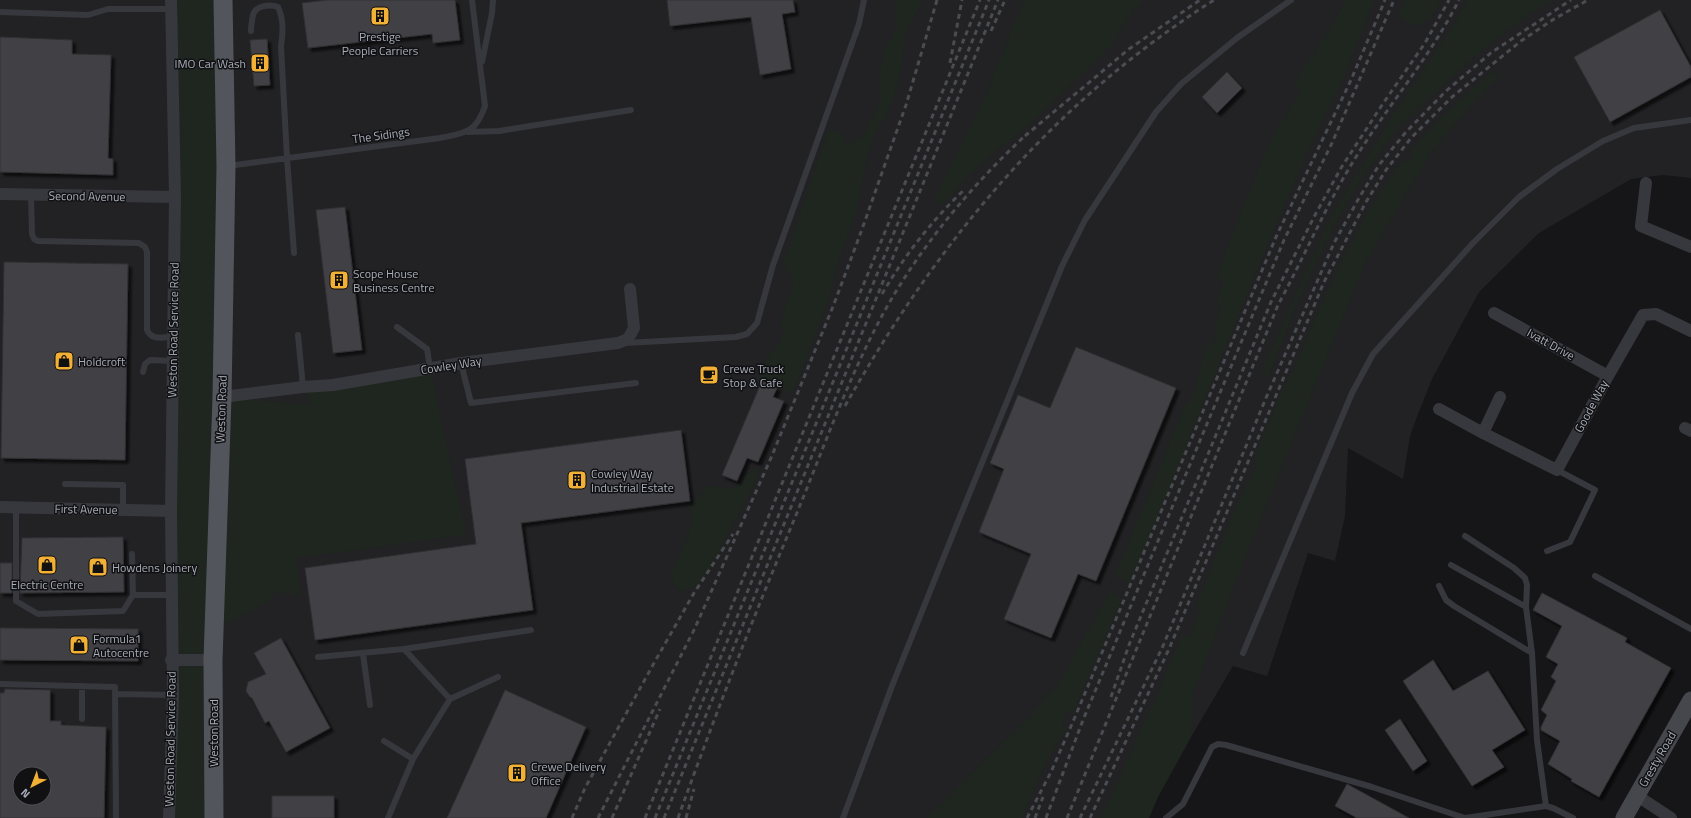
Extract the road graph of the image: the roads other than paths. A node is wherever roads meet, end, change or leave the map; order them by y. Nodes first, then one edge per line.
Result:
1 (223, 0) edge
2 (472, 0) edge
3 (492, 0) edge
4 (864, 0) edge
5 (1291, 0) edge
6 (171, 5) edge
7 (0, 12) edge
8 (251, 31) dead end
9 (481, 68) junction
10 (631, 110) dead end
11 (1691, 120) edge
12 (468, 132) junction
13 (287, 158) junction
14 (226, 166) junction
15 (1646, 183) dead end
16 (0, 194) edge
17 (31, 195) junction
18 (175, 197) junction
19 (1691, 247) edge
20 (294, 253) dead end
21 (630, 290) dead end
22 (1494, 313) dead end
23 (397, 327) dead end
24 (1691, 331) edge
25 (298, 335) dead end
26 (173, 337) junction
27 (618, 343) junction
28 (173, 361) junction
29 (461, 363) junction
30 (430, 368) junction
31 (143, 372) dead end
32 (1608, 376) junction
33 (636, 383) dead end
34 (303, 387) junction
35 (222, 397) junction
36 (1500, 397) dead end
37 (1439, 409) dead end
38 (1482, 433) junction
39 (1557, 470) junction
40 (65, 484) dead end
41 (0, 507) edge
42 (16, 508) junction
43 (123, 510) junction
44 (171, 511) junction
45 (1465, 536) dead end
46 (1547, 551) dead end
47 (132, 554) dead end
48 (1451, 565) dead end
49 (1595, 576) dead end
50 (1439, 586) dead end
51 (133, 595) junction
52 (171, 595) junction
53 (1526, 608) junction
54 (1691, 629) edge
55 (531, 630) dead end
56 (404, 649) junction
57 (1243, 653) dead end
58 (1532, 653) junction
59 (363, 654) junction
60 (318, 657) dead end
61 (172, 660) junction
62 (213, 660) junction
63 (498, 677) dead end
64 (0, 684) edge
65 (82, 686) junction
66 (115, 694) junction
67 (173, 695) junction
68 (450, 699) junction
69 (1691, 700) edge
70 (370, 705) dead end
71 (82, 719) dead end
72 (384, 741) dead end
73 (413, 759) junction
74 (1636, 795) junction
75 (1546, 806) junction
76 (116, 818) edge
77 (169, 818) edge
78 (214, 818) edge
79 (388, 818) edge
80 (843, 818) edge
81 (1166, 818) edge
82 (1572, 818) edge
83 (1624, 818) edge
84 (1671, 818) edge

1 - 14 main road, Weston Road
2 - 9 lane
3 - 9 lane
4 - 27 lane
5 - 80 lane
6 - 7 lane
6 - 18 street, Weston Road Service Road
8 - 13 lane
9 - 12 lane
10 - 12 lane, The Sidings
11 - 57 lane
12 - 13 lane, The Sidings
13 - 14 lane, The Sidings
13 - 20 lane
14 - 35 main road, Weston Road
15 - 19 street
16 - 17 street, Second Avenue
17 - 18 street, Second Avenue
17 - 26 lane
18 - 26 street, Weston Road Service Road
21 - 27 street
22 - 32 street, Ivatt Drive
23 - 30 lane
24 - 32 street, Goode Way
25 - 34 lane
26 - 28 street, Weston Road Service Road
27 - 29 street, Cowley Way
28 - 31 lane
28 - 44 street, Weston Road Service Road
29 - 30 street, Cowley Way
29 - 33 lane
30 - 34 street, Cowley Way
32 - 39 street, Goode Way
34 - 35 street, Cowley Way
35 - 62 main road, Weston Road
36 - 38 street
37 - 38 street
38 - 39 street
39 - 46 lane
40 - 43 lane
41 - 42 street, First Avenue
42 - 43 street, First Avenue
42 - 51 lane
43 - 44 street, First Avenue
44 - 52 street, Weston Road Service Road
45 - 53 lane
47 - 51 lane
48 - 53 lane
49 - 54 lane
50 - 58 lane
51 - 52 lane
52 - 61 street, Weston Road Service Road
53 - 58 lane
55 - 56 lane
56 - 59 lane
56 - 68 lane
58 - 75 lane
59 - 60 lane
59 - 70 lane
61 - 62 street, Weston Road Service Road
61 - 67 street, Weston Road Service Road
62 - 78 main road, Weston Road
63 - 68 lane
64 - 65 lane
65 - 66 lane
65 - 71 lane
66 - 67 lane
66 - 76 lane
67 - 77 street, Weston Road Service Road
68 - 73 lane
69 - 74 main road, Gresty Road
72 - 73 lane
73 - 79 lane
74 - 83 main road, Gresty Road
74 - 84 street
75 - 81 lane
75 - 82 lane

